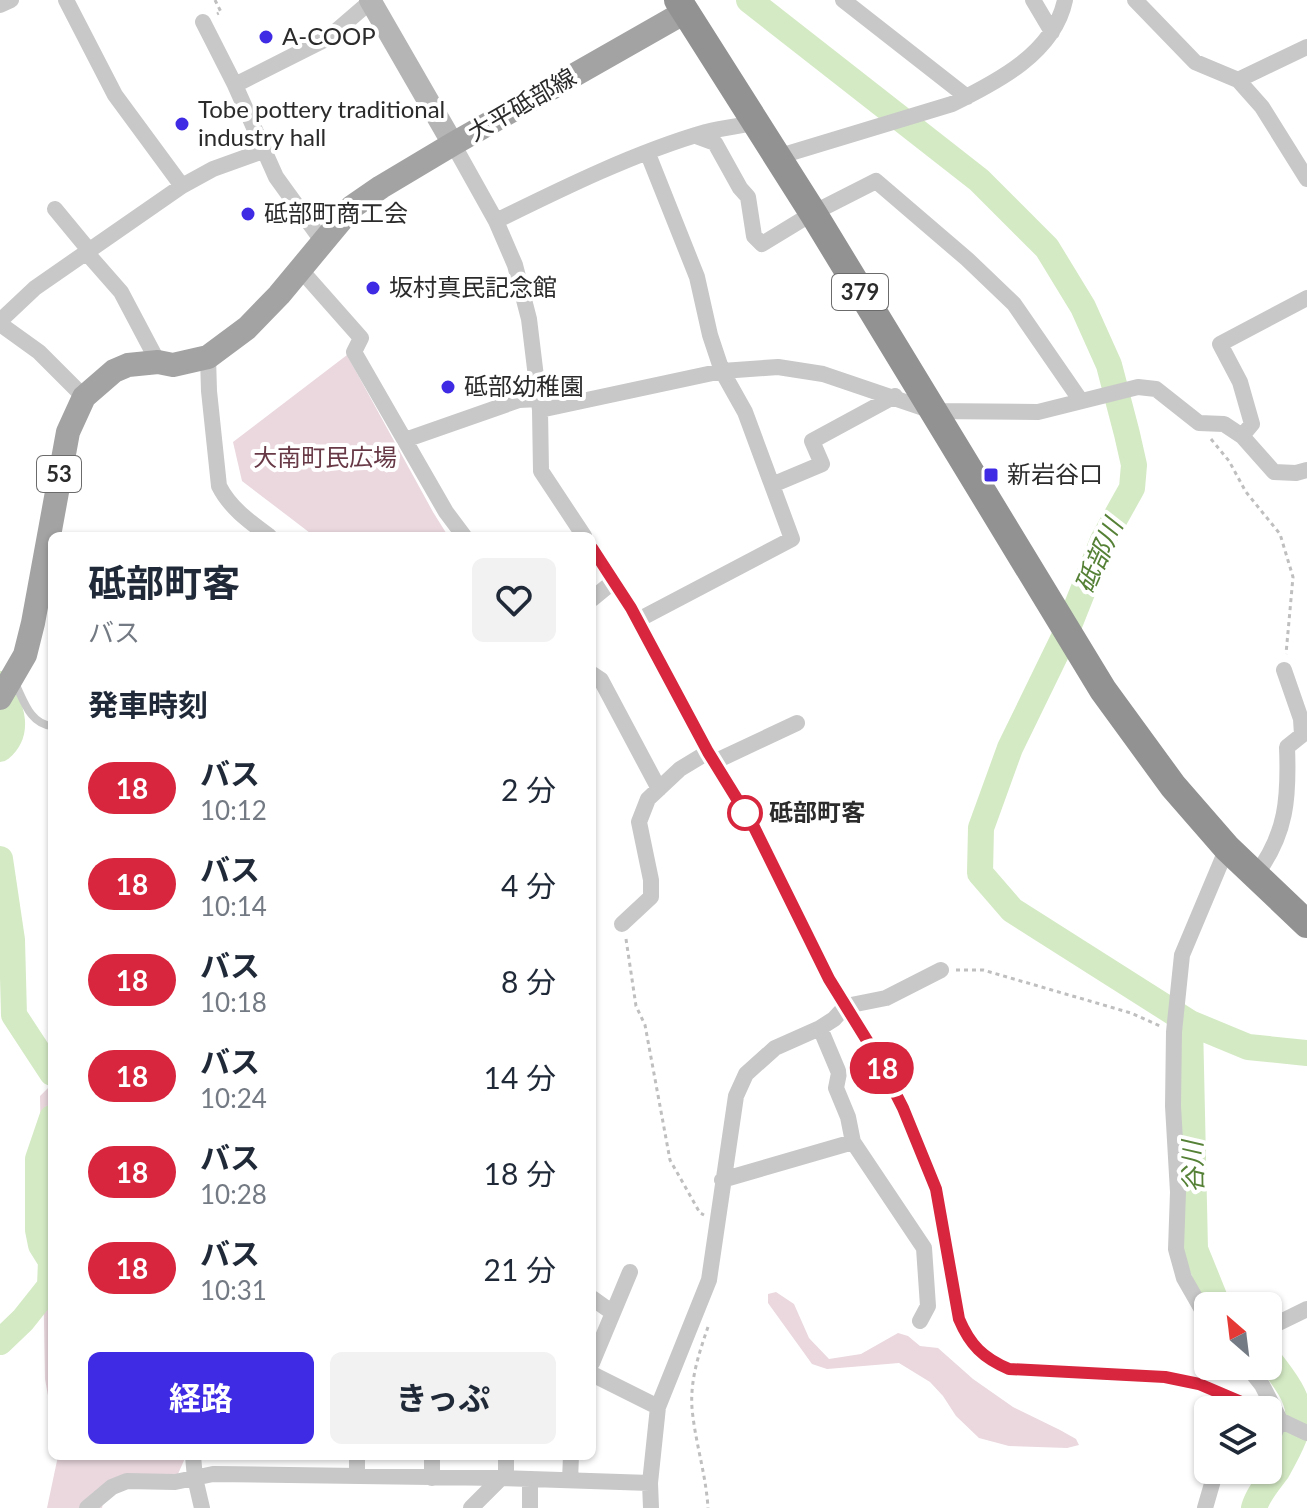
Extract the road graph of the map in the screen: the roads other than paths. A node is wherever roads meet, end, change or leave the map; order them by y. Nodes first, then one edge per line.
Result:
1 (11, 0) edge
2 (66, 0) edge
3 (371, 0) edge
4 (843, 0) edge
5 (1033, 0) edge
6 (1065, 0) edge
7 (1135, 0) edge
8 (0, 5) edge
9 (682, 6) edge
10 (203, 22) dead end
11 (1052, 32) junction
12 (1307, 47) edge
13 (1238, 80) junction
14 (235, 85) junction
15 (959, 100) junction
16 (755, 123) junction
17 (696, 136) junction
18 (453, 144) junction
19 (263, 151) junction
20 (648, 154) junction
21 (777, 157) junction
22 (1307, 179) edge
23 (182, 186) junction
24 (55, 209) dead end
25 (813, 213) junction
26 (496, 221) junction
27 (323, 242) junction
28 (87, 250) junction
29 (300, 269) junction
30 (1307, 298) edge
31 (0, 323) edge
32 (208, 357) junction
33 (158, 362) junction
34 (722, 371) junction
35 (895, 396) junction
36 (84, 397) junction
37 (1084, 400) junction
38 (540, 405) junction
39 (932, 411) junction
40 (1242, 436) junction
41 (405, 440) junction
42 (1307, 470) edge
43 (772, 485) junction
44 (50, 532) edge
45 (264, 532) edge
46 (461, 532) edge
47 (581, 532) edge
48 (48, 541) edge
49 (596, 554) edge
50 (614, 581) junction
51 (596, 596) edge
52 (638, 620) junction
53 (1284, 670) road end
54 (596, 677) edge
55 (7, 687) edge
56 (797, 723) dead end
57 (48, 726) edge
58 (711, 757) junction
59 (659, 789) junction
60 (1227, 848) junction
61 (1255, 876) junction
62 (622, 924) road end
63 (1307, 924) edge
64 (941, 970) road end
65 (846, 1006) junction
66 (820, 1028) junction
67 (853, 1142) junction
68 (722, 1180) junction
69 (630, 1272) dead end
70 (1194, 1296) edge
71 (596, 1301) edge
72 (1307, 1309) edge
73 (613, 1313) junction
74 (920, 1321) dead end
75 (1282, 1321) edge
76 (596, 1353) edge
77 (596, 1376) edge
78 (1227, 1396) edge
79 (658, 1407) junction
80 (1282, 1421) edge
81 (1307, 1433) edge
82 (193, 1460) edge
83 (283, 1460) edge
84 (357, 1460) edge
85 (432, 1460) edge
86 (505, 1460) edge
87 (571, 1460) edge
88 (283, 1475) junction
89 (357, 1476) junction
90 (195, 1478) junction
91 (432, 1478) junction
92 (503, 1478) junction
93 (530, 1479) junction
94 (570, 1480) junction
95 (650, 1483) junction
96 (1212, 1484) edge
97 (87, 1508) edge
98 (202, 1508) edge
99 (471, 1508) edge
100 (530, 1508) edge
101 (651, 1508) edge
102 (1205, 1508) edge

1 - 8 street
2 - 23 street
3 - 14 street
3 - 18 main road
4 - 15 street
5 - 11 street
6 - 11 street
7 - 13 street
9 - 16 highway, 379
9 - 18 main road, 大平砥部線 / 53
10 - 14 street
11 - 15 street
12 - 13 street
13 - 22 street
14 - 19 street
15 - 21 street
16 - 17 street
16 - 21 highway, 379
17 - 20 street
17 - 25 street
18 - 26 street
18 - 27 main road, 大平砥部線 / 53
19 - 23 street
19 - 27 street
20 - 26 street
20 - 34 street
21 - 25 highway, 379
23 - 28 street
24 - 28 street
25 - 37 street
25 - 39 highway, 379
26 - 38 street
27 - 29 main road, 大平砥部線 / 53
28 - 31 street
28 - 33 street
29 - 32 main road, 大平砥部線 / 53
29 - 41 street
30 - 40 street
31 - 36 street
32 - 33 main road, 大平砥部線 / 53
32 - 45 street
33 - 36 main road, 大平砥部線 / 53
34 - 35 street
34 - 38 street
34 - 43 street
35 - 39 street
35 - 43 street
36 - 44 main road, 大平砥部線 / 53
37 - 39 street
37 - 40 street
38 - 41 street
38 - 47 street
39 - 60 highway, 379
40 - 42 street
41 - 46 street
43 - 52 street
48 - 55 main road, 大平砥部線 / 53
49 - 50 street
50 - 51 street
50 - 52 street
52 - 58 street
53 - 61 street
54 - 59 street
55 - 57 lane
56 - 58 street
58 - 59 street
58 - 65 street
59 - 62 street
60 - 61 highway, 379
60 - 70 street
61 - 63 highway, 379
64 - 65 street
65 - 66 street
65 - 78 street
66 - 67 street
66 - 68 street
67 - 68 street
67 - 74 street
68 - 79 street
69 - 73 street
71 - 73 street
72 - 75 street
73 - 76 street
77 - 79 street
79 - 95 street
80 - 81 street
82 - 90 street
83 - 88 street
84 - 89 street
85 - 91 street
86 - 92 street
87 - 94 street
88 - 89 street
88 - 90 street
89 - 91 street
90 - 97 street
90 - 98 street
91 - 92 street
92 - 93 street
92 - 99 street
93 - 94 street
93 - 100 street
94 - 95 street
95 - 101 street
96 - 102 street

